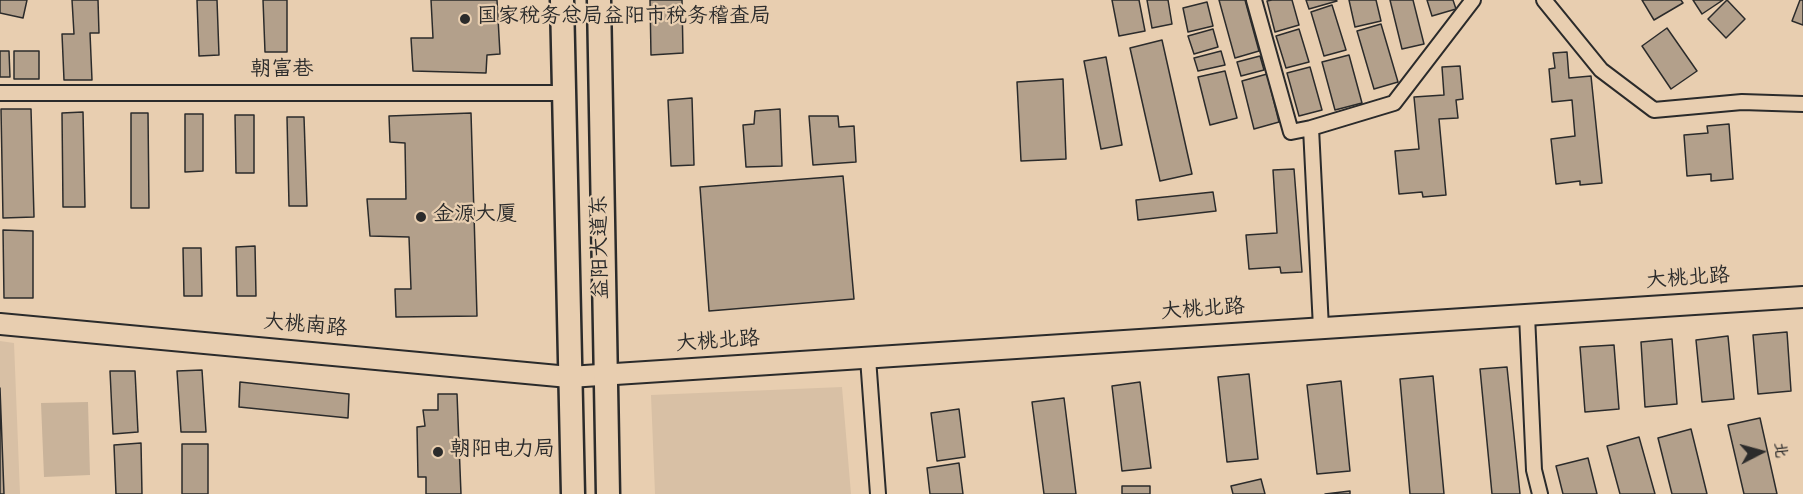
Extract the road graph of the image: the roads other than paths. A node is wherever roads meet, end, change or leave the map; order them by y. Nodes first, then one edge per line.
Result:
1 (562, 0) edge
2 (599, 0) edge
3 (1254, 0) edge
4 (1473, 0) edge
5 (1544, 0) edge
6 (0, 93) edge
7 (564, 93) junction
8 (1803, 104) edge
9 (1311, 128) junction
10 (1803, 297) edge
11 (1803, 305) edge
12 (1527, 315) junction
13 (0, 324) edge
14 (1321, 328) junction
15 (868, 358) junction
16 (606, 375) junction
17 (569, 377) junction
18 (573, 494) edge
19 (608, 494) edge
20 (878, 494) edge
21 (1540, 494) edge

1 - 7 main road
2 - 16 main road, 益阳大道东
3 - 9 street
4 - 9 street
5 - 8 street
6 - 7 street, 朝富巷
7 - 17 main road
9 - 14 street
10 - 11 street
10 - 12 street, 大桃北路
12 - 14 street, 大桃北路
12 - 21 street
13 - 17 street, 大桃南路
14 - 15 street, 大桃北路
15 - 16 street, 大桃北路
15 - 20 street
16 - 17 street, 大桃南路
16 - 19 main road, 益阳大道东
17 - 18 main road

